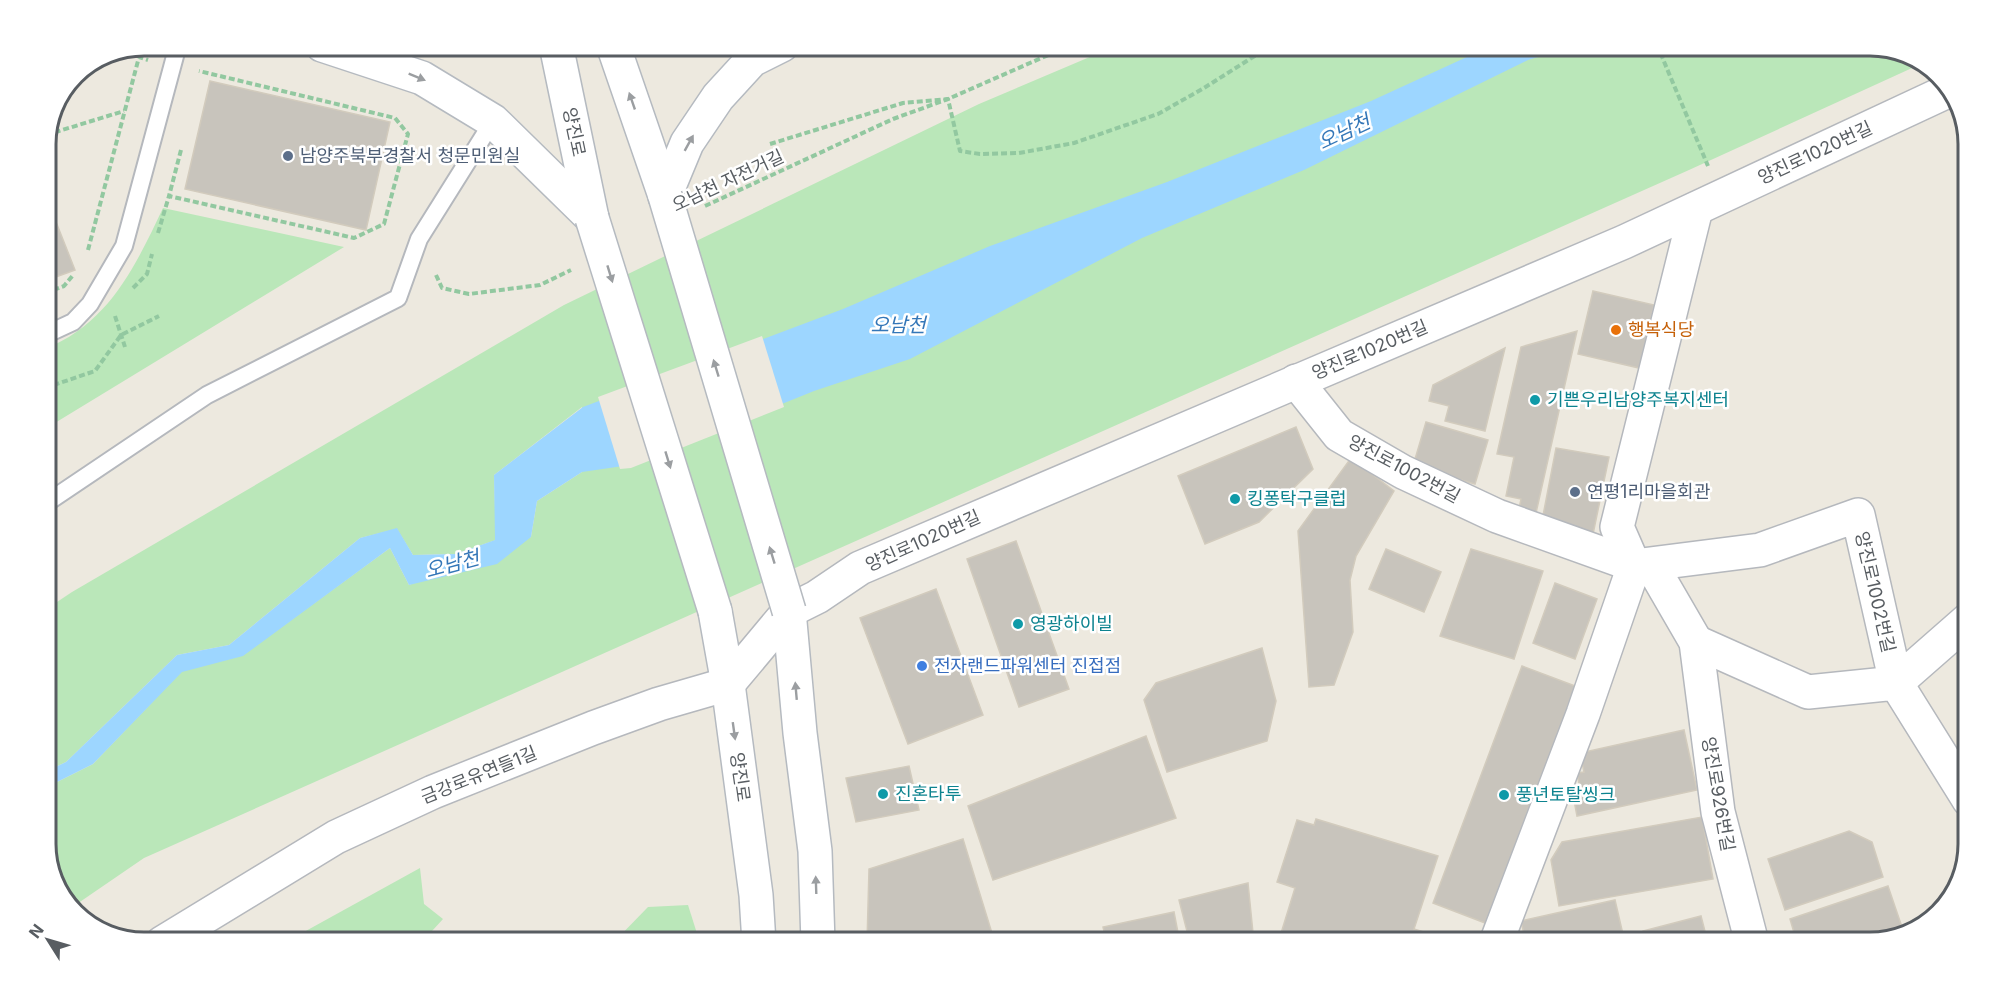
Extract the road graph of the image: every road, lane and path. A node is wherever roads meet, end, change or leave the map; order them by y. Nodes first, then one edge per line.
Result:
1 (175, 56) edge
2 (355, 56) edge
3 (558, 56) edge
4 (617, 56) edge
5 (760, 56) edge
6 (1046, 56) edge
7 (1255, 56) edge
8 (1662, 56) edge
9 (172, 65) junction
10 (1943, 93) edge
11 (948, 99) junction
12 (124, 111) junction
13 (493, 121) junction
14 (57, 132) edge
15 (183, 139) dead end
16 (770, 144) dead end
17 (665, 196) junction
18 (1709, 203) junction
19 (694, 211) dead end
20 (592, 218) junction
21 (419, 239) junction
22 (86, 260) dead end
23 (581, 265) dead end
24 (78, 269) dead end
25 (56, 289) edge
26 (113, 309) dead end
27 (159, 316) dead end
28 (56, 330) edge
29 (121, 335) junction
30 (125, 347) dead end
31 (1296, 381) junction
32 (56, 384) edge
33 (56, 497) edge
34 (1634, 566) junction
35 (789, 611) junction
36 (1958, 629) edge
37 (1696, 642) junction
38 (1896, 683) junction
39 (728, 684) junction
40 (1958, 782) edge
41 (180, 932) edge
42 (758, 932) edge
43 (818, 932) edge
44 (1500, 932) edge
45 (1749, 932) edge

1 - 9 lane
2 -> 13 street
3 - 20 street, 양진로
17 -> 4 street
17 -> 5 street
6 - 11 path, 오남천 자전거길
7 - 11 path
8 - 18 path
9 - 12 path
9 - 15 path
9 - 28 lane
10 - 18 street, 양진로1020번길
11 - 16 path
11 - 19 path, 오남천 자전거길
12 - 14 path
12 - 22 path
13 - 20 street
13 - 21 lane
35 -> 17 street, bridge
18 - 31 street, 양진로1020번길
18 - 34 street
20 -> 39 street, 양진로, bridge
21 - 23 path
21 - 33 lane
24 - 25 path
26 - 29 path
27 - 29 path
29 - 30 path
29 - 32 path
31 - 34 street, 양진로1002번길
31 - 35 street, 양진로1020번길
34 - 37 street, 양진로926번길
34 - 38 street, 양진로1002번길
34 - 44 street
35 - 39 street
43 -> 35 street
36 - 38 street
37 - 38 street
37 - 45 street, 양진로926번길
38 - 40 street
39 - 41 street, 금강로유연들1길
39 -> 42 street, 양진로

